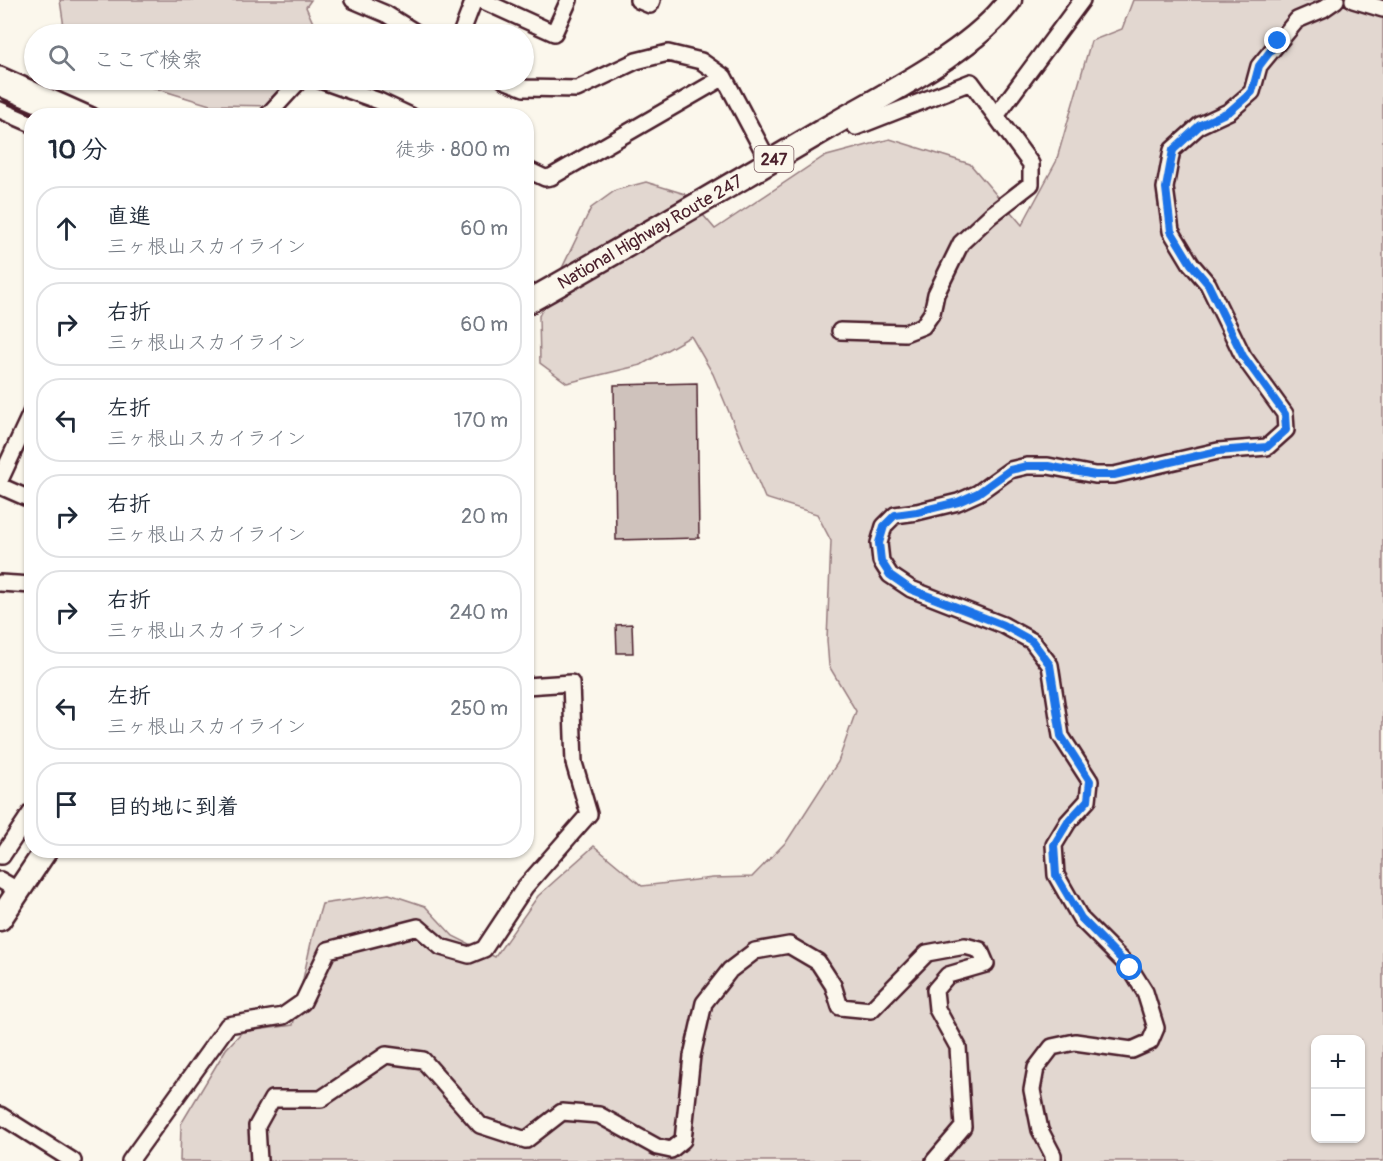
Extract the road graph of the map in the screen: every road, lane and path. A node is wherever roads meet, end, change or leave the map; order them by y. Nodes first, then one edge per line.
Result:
1 (353, 0) edge
2 (474, 0) edge
3 (481, 0) edge
4 (569, 0) edge
5 (638, 0) edge
6 (652, 0) edge
7 (1010, 0) edge
8 (1082, 0) edge
9 (1336, 0) edge
10 (1353, 0) edge
11 (390, 7) edge
12 (1383, 9) edge
13 (408, 24) edge
14 (465, 24) edge
15 (0, 75) edge
16 (724, 77) junction
17 (24, 86) edge
18 (0, 88) edge
19 (534, 88) edge
20 (34, 90) edge
21 (291, 90) edge
22 (349, 90) edge
23 (46, 108) edge
24 (74, 108) edge
25 (274, 108) edge
26 (394, 108) edge
27 (0, 110) edge
28 (848, 116) junction
29 (996, 116) junction
30 (24, 120) edge
31 (770, 162) junction
32 (534, 173) edge
33 (534, 298) edge
34 (840, 331) dead end
35 (24, 428) edge
36 (0, 480) edge
37 (0, 486) edge
38 (24, 496) edge
39 (0, 583) edge
40 (24, 584) edge
41 (534, 685) edge
42 (24, 823) edge
43 (0, 856) edge
44 (38, 858) edge
45 (9, 886) edge
46 (0, 919) edge
47 (0, 1115) edge
48 (73, 1161) edge
49 (130, 1161) edge
50 (259, 1161) edge
51 (934, 1161) edge
52 (1053, 1161) edge

1 - 11 street
2 - 14 street
3 - 4 street
5 - 6 street
7 - 28 highway, National Highway Route 247 / 247
8 - 29 street
9 - 52 street
10 - 12 street
11 - 13 street
15 - 17 street
16 - 19 street
16 - 31 street
16 - 32 street
18 - 23 street
20 - 24 street
21 - 25 street
22 - 26 street
27 - 30 street
28 - 29 street
28 - 31 highway, National Highway Route 247 / 247
29 - 34 street
31 - 33 highway, National Highway Route 247 / 247
35 - 36 street
37 - 38 street
39 - 40 street
41 - 49 street
42 - 43 street
44 - 45 highway
45 - 46 highway
47 - 48 street
50 - 51 street

